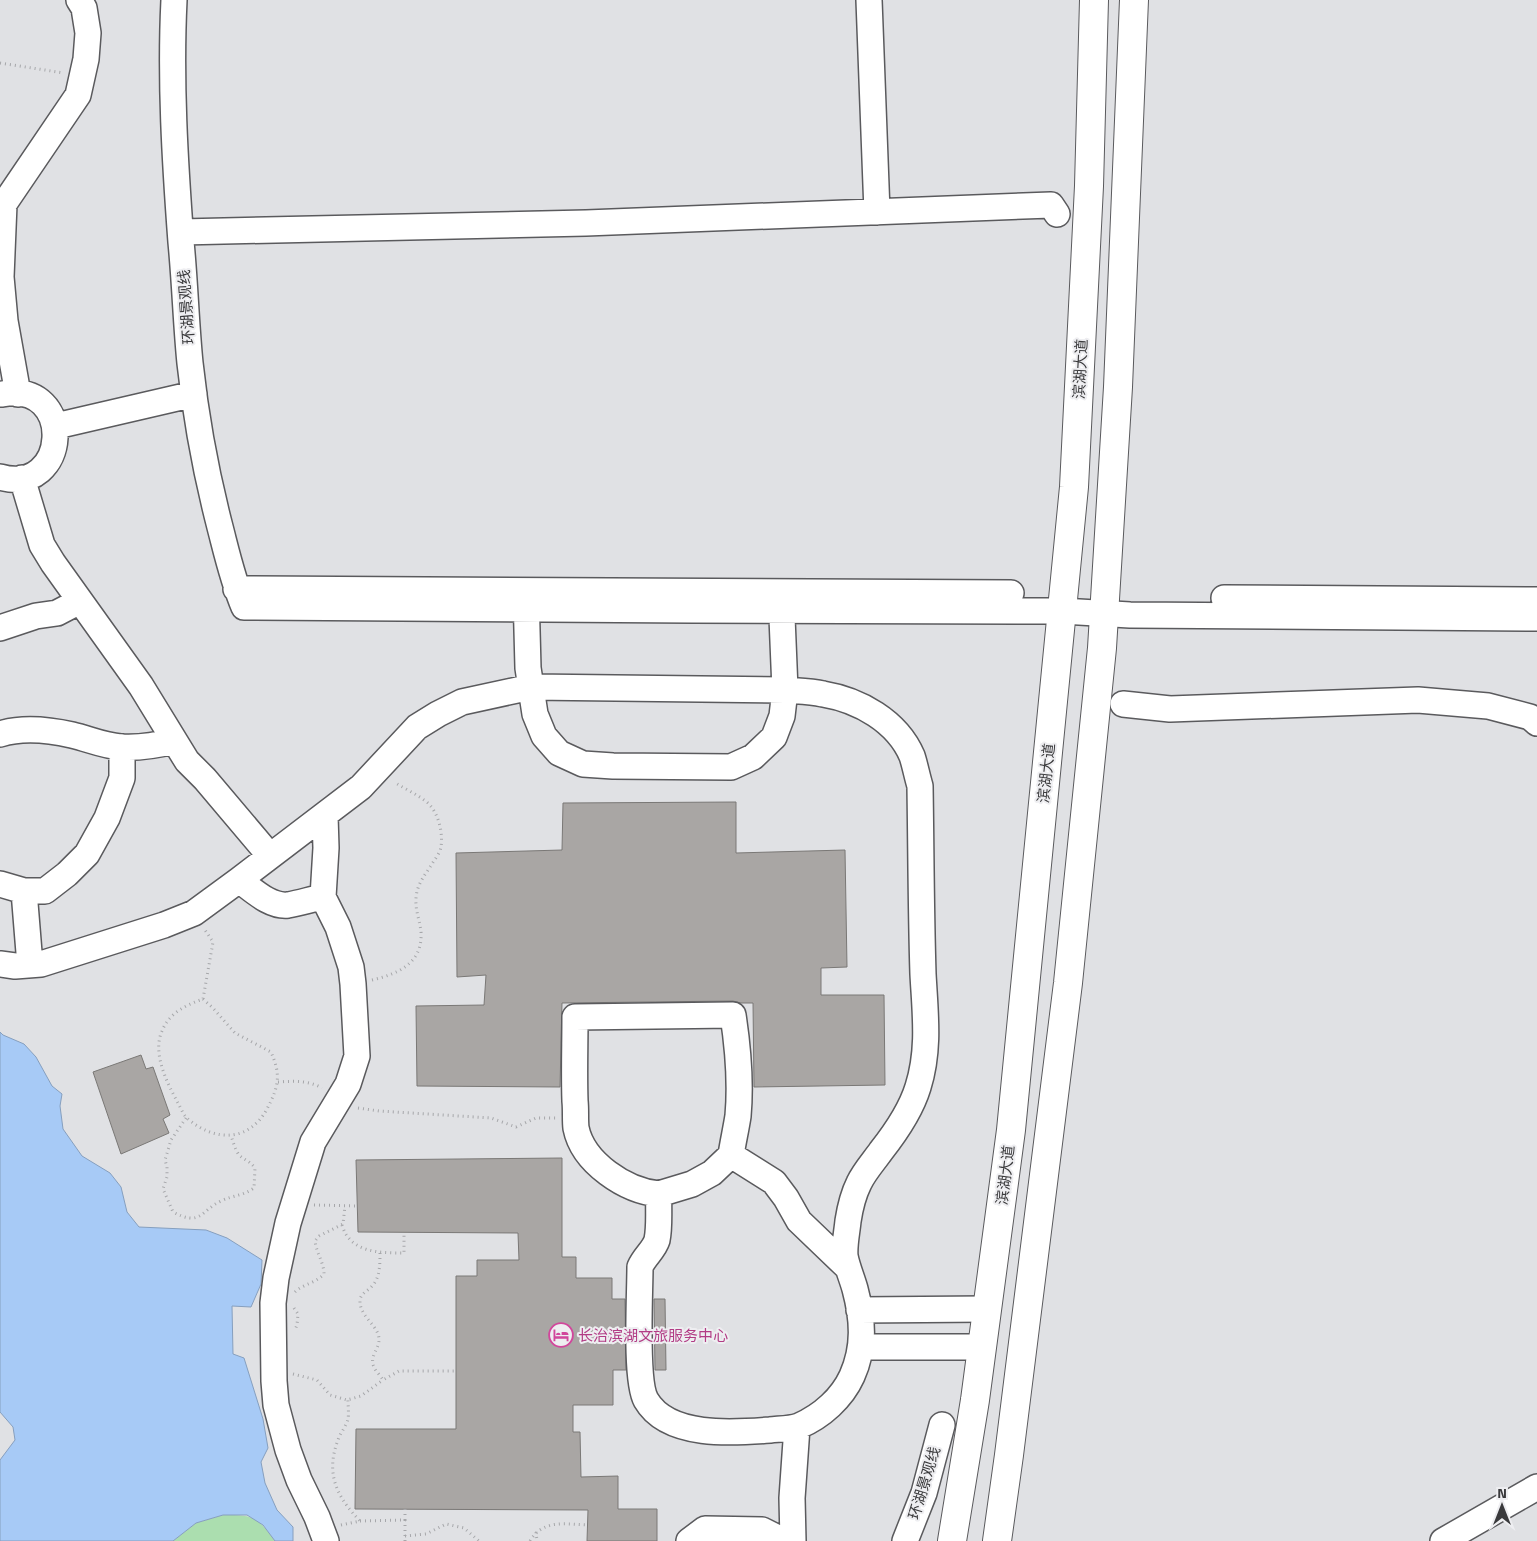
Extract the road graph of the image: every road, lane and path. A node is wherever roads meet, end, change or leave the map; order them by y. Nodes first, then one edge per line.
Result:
1 (79, 0) edge
2 (174, 0) edge
3 (869, 0) edge
4 (1094, 0) edge
5 (1134, 0) edge
6 (0, 63) edge
7 (82, 76) junction
8 (2, 203) edge
9 (877, 212) junction
10 (1057, 214) dead end
11 (181, 232) junction
12 (0, 277) edge
13 (9, 394) edge
14 (194, 394) junction
15 (56, 426) junction
16 (11, 478) edge
17 (526, 600) junction
18 (1537, 600) edge
19 (80, 601) junction
20 (781, 601) junction
21 (1063, 602) junction
22 (1105, 605) junction
23 (1537, 618) edge
24 (0, 628) edge
25 (531, 687) junction
26 (785, 690) junction
27 (1123, 704) dead end
28 (1537, 723) edge
29 (0, 734) edge
30 (174, 741) junction
31 (122, 747) junction
32 (376, 771) junction
33 (325, 816) junction
34 (270, 856) junction
35 (239, 880) junction
36 (0, 884) edge
37 (24, 891) junction
38 (323, 897) junction
39 (194, 913) junction
40 (0, 964) edge
41 (30, 965) junction
42 (354, 984) junction
43 (203, 999) junction
44 (278, 1082) junction
45 (339, 1098) junction
46 (186, 1118) junction
47 (576, 1119) junction
48 (231, 1135) junction
49 (731, 1155) junction
50 (659, 1194) junction
51 (294, 1205) junction
52 (345, 1206) junction
53 (358, 1206) dead end
54 (342, 1225) junction
55 (404, 1232) dead end
56 (380, 1253) junction
57 (847, 1267) junction
58 (273, 1307) junction
59 (987, 1309) junction
60 (859, 1310) junction
61 (861, 1347) junction
62 (982, 1348) junction
63 (456, 1371) dead end
64 (274, 1372) junction
65 (384, 1380) junction
66 (348, 1400) junction
67 (942, 1425) dead end
68 (797, 1427) junction
69 (1537, 1487) edge
70 (405, 1509) dead end
71 (405, 1520) junction
72 (360, 1521) junction
73 (588, 1525) dead end
74 (536, 1532) junction
75 (324, 1535) edge
76 (405, 1536) junction
77 (405, 1541) edge
78 (478, 1541) edge
79 (530, 1541) edge
80 (537, 1541) edge
81 (689, 1541) edge
82 (784, 1541) edge
83 (793, 1541) edge
84 (905, 1541) edge
85 (952, 1541) edge
86 (997, 1541) edge
87 (1443, 1541) edge

1 - 7 street
2 - 11 street, 环湖景观线
3 - 9 street
4 - 21 main road, 滨湖大道
5 - 22 main road
6 - 7 path
7 - 8 street
8 - 12 street
9 - 10 street
9 - 11 street
11 - 14 street, 环湖景观线
12 - 13 street
13 - 15 street
14 - 15 street
14 - 17 street, 环湖景观线
15 - 16 street
16 - 19 street
17 - 20 street
17 - 25 street
18 - 22 street
19 - 24 street
19 - 30 street
20 - 21 street
20 - 26 street
21 - 22 street
21 - 59 main road, 滨湖大道
22 - 23 street
22 - 86 main road
25 - 26 street
25 - 26 street
25 - 32 street
26 - 57 street
27 - 28 street
29 - 31 street
30 - 31 street
30 - 34 street
31 - 37 street
32 - 33 street
32 - 42 path
33 - 34 street
33 - 38 street
34 - 35 street
35 - 38 street
35 - 39 street
36 - 37 street
37 - 41 street
38 - 42 street
39 - 41 street
39 - 43 path
40 - 41 street
42 - 45 street
43 - 44 path
43 - 46 path
44 - 45 path
44 - 48 path
45 - 47 path
45 - 51 street
46 - 48 path
46 - 48 path
47 - 49 street
47 - 50 street
49 - 50 street
49 - 57 street
50 - 68 street
51 - 52 path
51 - 58 street
52 - 53 path
52 - 54 path
54 - 56 path
54 - 58 path
55 - 56 path
56 - 65 path
57 - 60 street
58 - 64 street
59 - 60 street
59 - 62 main road, 滨湖大道
60 - 61 street
61 - 62 street
61 - 68 street
62 - 85 main road, 滨湖大道
63 - 65 path
64 - 66 path
64 - 75 street
65 - 66 path
66 - 72 path
67 - 84 street, 环湖景观线
68 - 83 street
69 - 87 street
70 - 71 path
71 - 72 path
71 - 76 path
72 - 75 path
73 - 74 path
74 - 79 path
74 - 80 path
76 - 77 path
76 - 78 path
81 - 82 street

